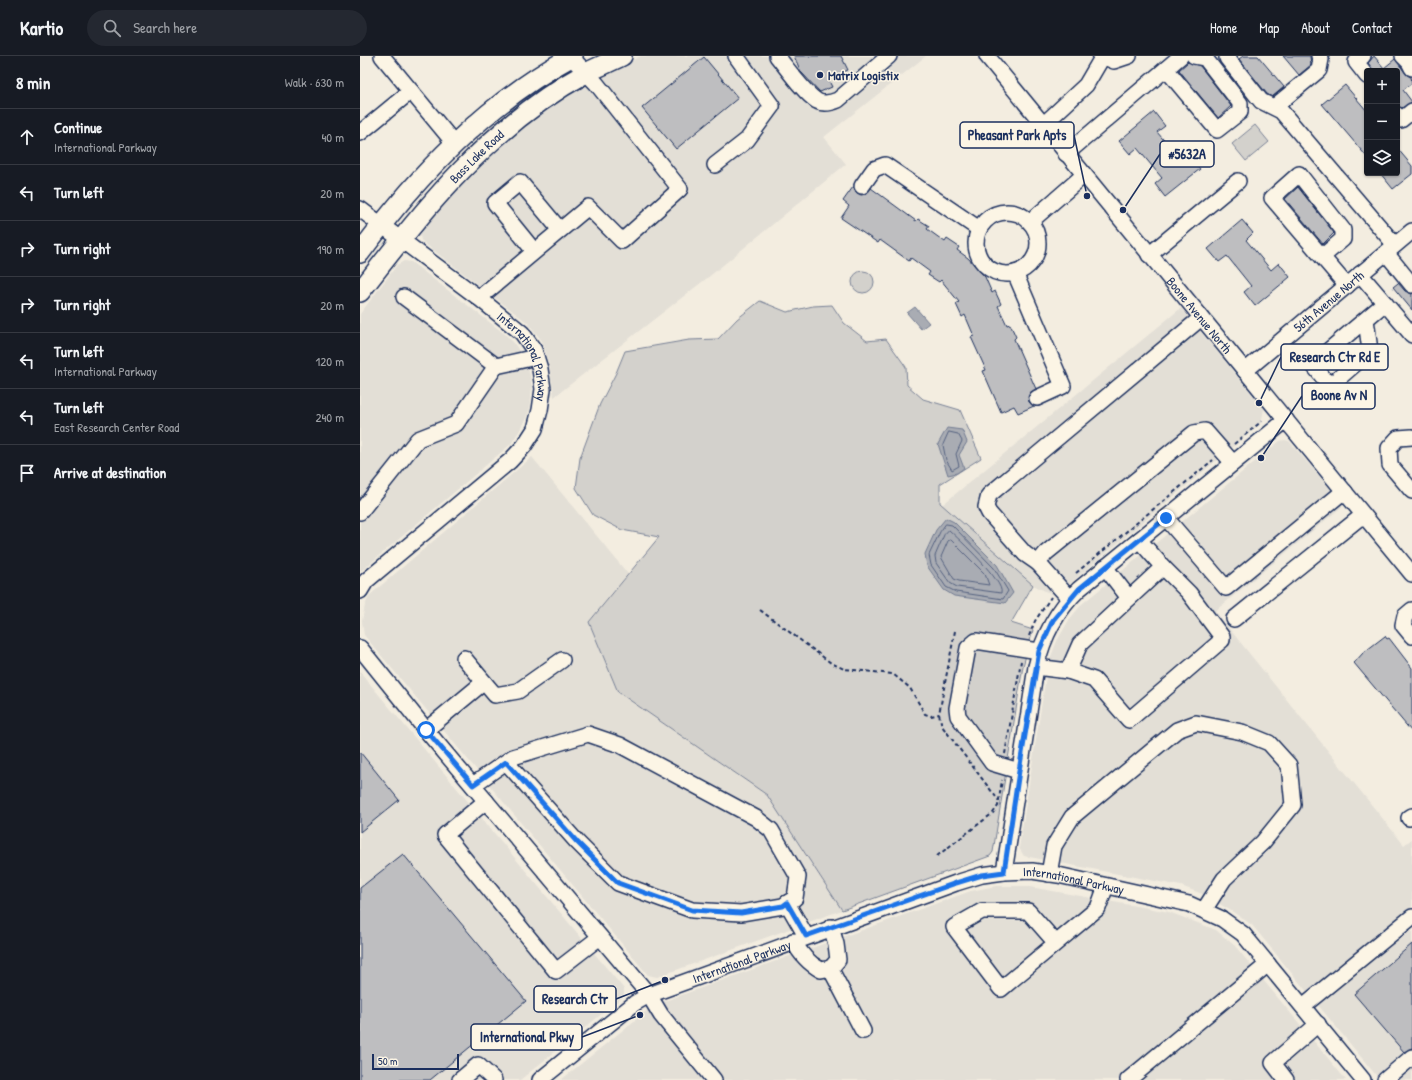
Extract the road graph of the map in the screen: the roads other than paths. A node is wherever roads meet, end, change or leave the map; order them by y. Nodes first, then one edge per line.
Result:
1 (382, 56) edge
2 (571, 56) edge
3 (622, 56) edge
4 (736, 56) edge
5 (777, 56) edge
6 (889, 56) edge
7 (988, 56) edge
8 (1103, 56) edge
9 (1129, 56) edge
10 (1182, 56) edge
11 (1194, 56) edge
12 (1229, 56) edge
13 (1319, 56) edge
14 (1356, 58) edge
15 (1166, 69) junction
16 (1364, 71) edge
17 (586, 73) junction
18 (411, 91) junction
19 (1274, 107) junction
20 (1412, 111) edge
21 (1400, 118) edge
22 (1043, 125) junction
23 (360, 133) edge
24 (454, 143) junction
25 (1066, 154) junction
26 (714, 165) dead end
27 (1084, 175) junction
28 (1238, 181) dead end
29 (862, 186) dead end
30 (360, 209) edge
31 (1030, 222) junction
32 (382, 224) junction
33 (979, 229) junction
34 (560, 230) junction
35 (1412, 231) edge
36 (400, 239) junction
37 (1390, 249) junction
38 (534, 251) junction
39 (360, 253) edge
40 (1149, 255) junction
41 (1322, 257) junction
42 (1015, 273) junction
43 (1360, 274) junction
44 (1412, 285) edge
45 (1347, 286) junction
46 (360, 292) edge
47 (404, 297) dead end
48 (479, 298) junction
49 (1385, 303) junction
50 (1201, 318) junction
51 (1366, 319) dead end
52 (1412, 335) edge
53 (536, 357) junction
54 (496, 366) junction
55 (1245, 371) junction
56 (1036, 398) dead end
57 (1286, 420) junction
58 (1412, 437) edge
59 (1234, 463) junction
60 (1412, 491) edge
61 (1345, 492) junction
62 (360, 512) edge
63 (1363, 515) junction
64 (1166, 518) junction
65 (1139, 540) junction
66 (1407, 558) edge
67 (1038, 563) junction
68 (1105, 567) junction
69 (1163, 567) junction
70 (1412, 574) edge
71 (362, 582) edge
72 (1064, 593) junction
73 (1129, 598) junction
74 (1412, 610) edge
75 (1234, 619) dead end
76 (1412, 636) edge
77 (360, 648) edge
78 (1032, 650) junction
79 (464, 658) dead end
80 (562, 660) dead end
81 (1036, 667) junction
82 (1068, 671) junction
83 (484, 682) junction
84 (426, 730) junction
85 (506, 762) junction
86 (1019, 771) junction
87 (473, 785) junction
88 (486, 801) junction
89 (1004, 872) junction
90 (1049, 874) junction
91 (1106, 886) junction
92 (787, 903) junction
93 (1204, 910) junction
94 (1412, 917) edge
95 (831, 927) junction
96 (600, 937) junction
97 (800, 939) junction
98 (1056, 943) junction
99 (1268, 964) junction
100 (830, 968) junction
101 (649, 995) junction
102 (1303, 1006) junction
103 (1318, 1024) junction
104 (863, 1031) dead end
105 (1412, 1057) edge
106 (460, 1080) edge
107 (494, 1080) edge
108 (540, 1080) edge
109 (714, 1080) edge
110 (1128, 1080) edge
111 (1286, 1080) edge
112 (1363, 1080) edge
113 (1385, 1080) edge

1 - 18 street
2 - 17 street
2 - 24 main road, Bass Lake Road
3 - 17 main road, Bass Lake Road
4 - 26 street
5 - 6 street
7 - 22 street, Boone Avenue North
8 - 9 street
8 - 22 street
10 - 15 street
11 - 15 street
12 - 19 street
13 - 19 street
14 - 16 street
15 - 25 street
17 - 34 street
17 - 36 main road, Bass Lake Road
18 - 23 street
18 - 24 street
19 - 37 street
20 - 21 street
22 - 25 street, Boone Avenue North
24 - 32 main road, Bass Lake Road
25 - 27 street, Boone Avenue North
27 - 31 street
27 - 40 street, Boone Avenue North
28 - 40 street
29 - 33 street
30 - 32 street, International Parkway
31 - 33 street
31 - 42 street
32 - 36 street, International Parkway
32 - 39 main road, Bass Lake Road
33 - 42 street
34 - 38 street
34 - 38 street
35 - 37 street, 56th Avenue North
36 - 46 main road, Bass Lake Road
36 - 48 street, International Parkway
37 - 43 street, 56th Avenue North
37 - 44 street
38 - 48 street
40 - 50 street, Boone Avenue North
41 - 41 street
41 - 45 street
42 - 56 street
43 - 45 street, 56th Avenue North
43 - 49 street
45 - 55 street, 56th Avenue North
47 - 54 street
48 - 53 street, International Parkway
49 - 51 street
49 - 52 street
50 - 55 street, Boone Avenue North
50 - 67 street
53 - 54 street
53 - 71 street, International Parkway
54 - 62 street
55 - 57 street, Boone Avenue North
57 - 59 street
57 - 61 street, Boone Avenue North
58 - 60 street
59 - 64 street
59 - 67 street
61 - 63 street, Boone Avenue North
61 - 64 street
63 - 66 street, Boone Avenue North
63 - 75 street
64 - 65 street
65 - 68 street
65 - 69 street
66 - 70 street, Boone Avenue North
67 - 72 street
68 - 72 street
68 - 73 street
69 - 73 street
69 - 82 street
72 - 78 street
73 - 82 street
74 - 76 street
77 - 84 street
78 - 81 street
78 - 86 street
79 - 83 street
80 - 83 street
81 - 82 street
81 - 86 street
83 - 84 street
84 - 87 street
85 - 87 street
85 - 92 street
85 - 92 street
86 - 89 street
87 - 88 street
88 - 96 street
88 - 96 street
89 - 90 street, International Parkway
89 - 95 street, International Parkway
90 - 91 street, International Parkway
90 - 93 street
91 - 93 street, International Parkway
91 - 98 street
92 - 97 street
93 - 99 street, International Parkway
94 - 102 street
95 - 97 street, International Parkway
95 - 100 street
96 - 101 street
97 - 100 street
97 - 101 street, International Parkway
98 - 98 street
99 - 102 street, International Parkway
99 - 110 street
100 - 104 street
101 - 108 street, International Parkway
101 - 109 street
102 - 103 street, International Parkway
103 - 111 street
103 - 112 street, International Parkway
105 - 113 street
106 - 107 street

